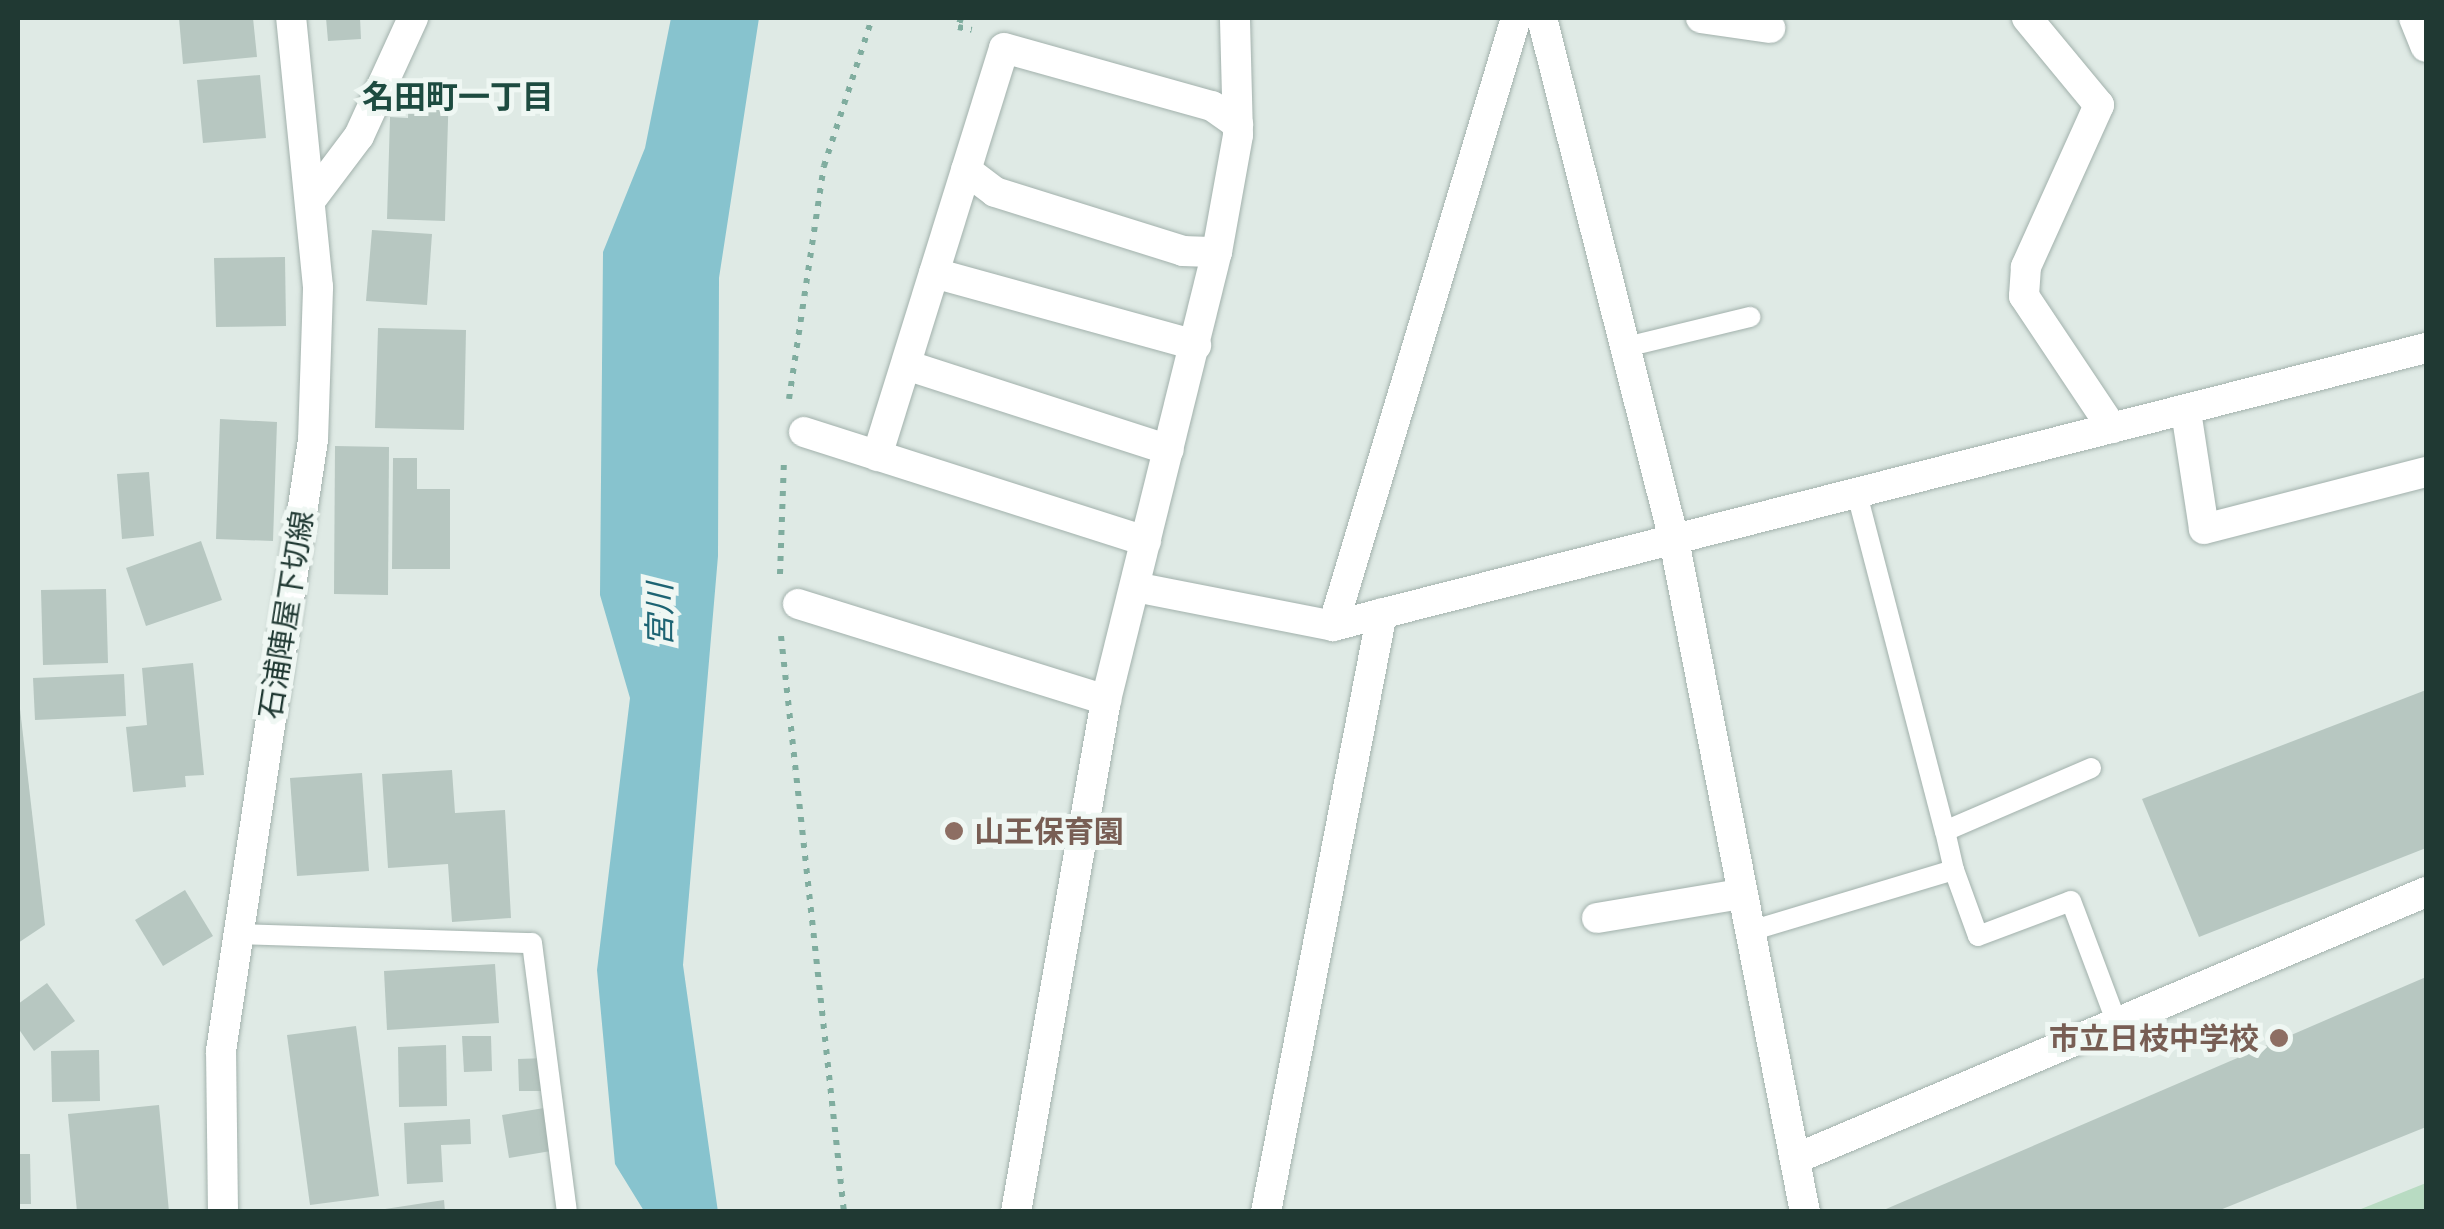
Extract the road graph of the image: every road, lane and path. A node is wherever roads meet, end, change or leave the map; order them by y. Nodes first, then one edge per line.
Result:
1 (291, 18) edge
2 (414, 18) edge
3 (1236, 18) edge
4 (1516, 18) edge
5 (1542, 18) edge
6 (1702, 18) edge
7 (2027, 18) edge
8 (2414, 18) edge
9 (1770, 28) dead end
10 (2426, 47) edge
11 (1238, 124) junction
12 (966, 170) junction
13 (313, 197) junction
14 (1217, 252) junction
15 (934, 273) junction
16 (1750, 317) dead end
17 (1196, 345) junction
18 (1626, 347) junction
19 (2426, 348) edge
20 (906, 365) junction
21 (2186, 411) junction
22 (2112, 428) junction
23 (804, 432) dead end
24 (1169, 450) junction
25 (877, 456) junction
26 (2426, 472) edge
27 (1857, 494) junction
28 (1674, 540) junction
29 (1146, 541) junction
30 (1134, 587) junction
31 (798, 604) dead end
32 (1382, 614) junction
33 (1333, 626) junction
34 (1106, 700) junction
35 (2091, 768) dead end
36 (1945, 831) junction
37 (1954, 870) junction
38 (2426, 892) edge
39 (1740, 894) junction
40 (1597, 918) dead end
41 (1747, 932) junction
42 (238, 934) junction
43 (2116, 1020) junction
44 (1795, 1159) junction
45 (222, 1212) edge
46 (567, 1212) edge
47 (1016, 1212) edge
48 (1266, 1212) edge
49 (1804, 1212) edge

1 - 13 street, 石浦陣屋下切線
2 - 13 street
3 - 11 street
4 - 33 street
5 - 18 street
6 - 9 street
7 - 22 street
8 - 10 street
11 - 12 street
11 - 14 street
12 - 14 street
12 - 15 street
13 - 42 street, 石浦陣屋下切線
14 - 17 street
15 - 17 street
15 - 20 street
16 - 18 lane
17 - 24 street
18 - 28 street
19 - 21 street
20 - 24 street
20 - 25 street
21 - 22 street
21 - 26 street
22 - 27 street
23 - 25 street
24 - 29 street
25 - 29 street
27 - 28 street
27 - 36 lane
28 - 32 street
28 - 39 street
29 - 30 street
30 - 33 street
30 - 34 street
31 - 34 street
32 - 33 street
32 - 48 street
34 - 47 street
35 - 36 lane
36 - 37 lane
37 - 41 lane
37 - 43 lane
38 - 43 street
39 - 40 street
39 - 41 street
41 - 44 street
42 - 45 street, 石浦陣屋下切線
42 - 46 lane
43 - 44 street
44 - 49 street

